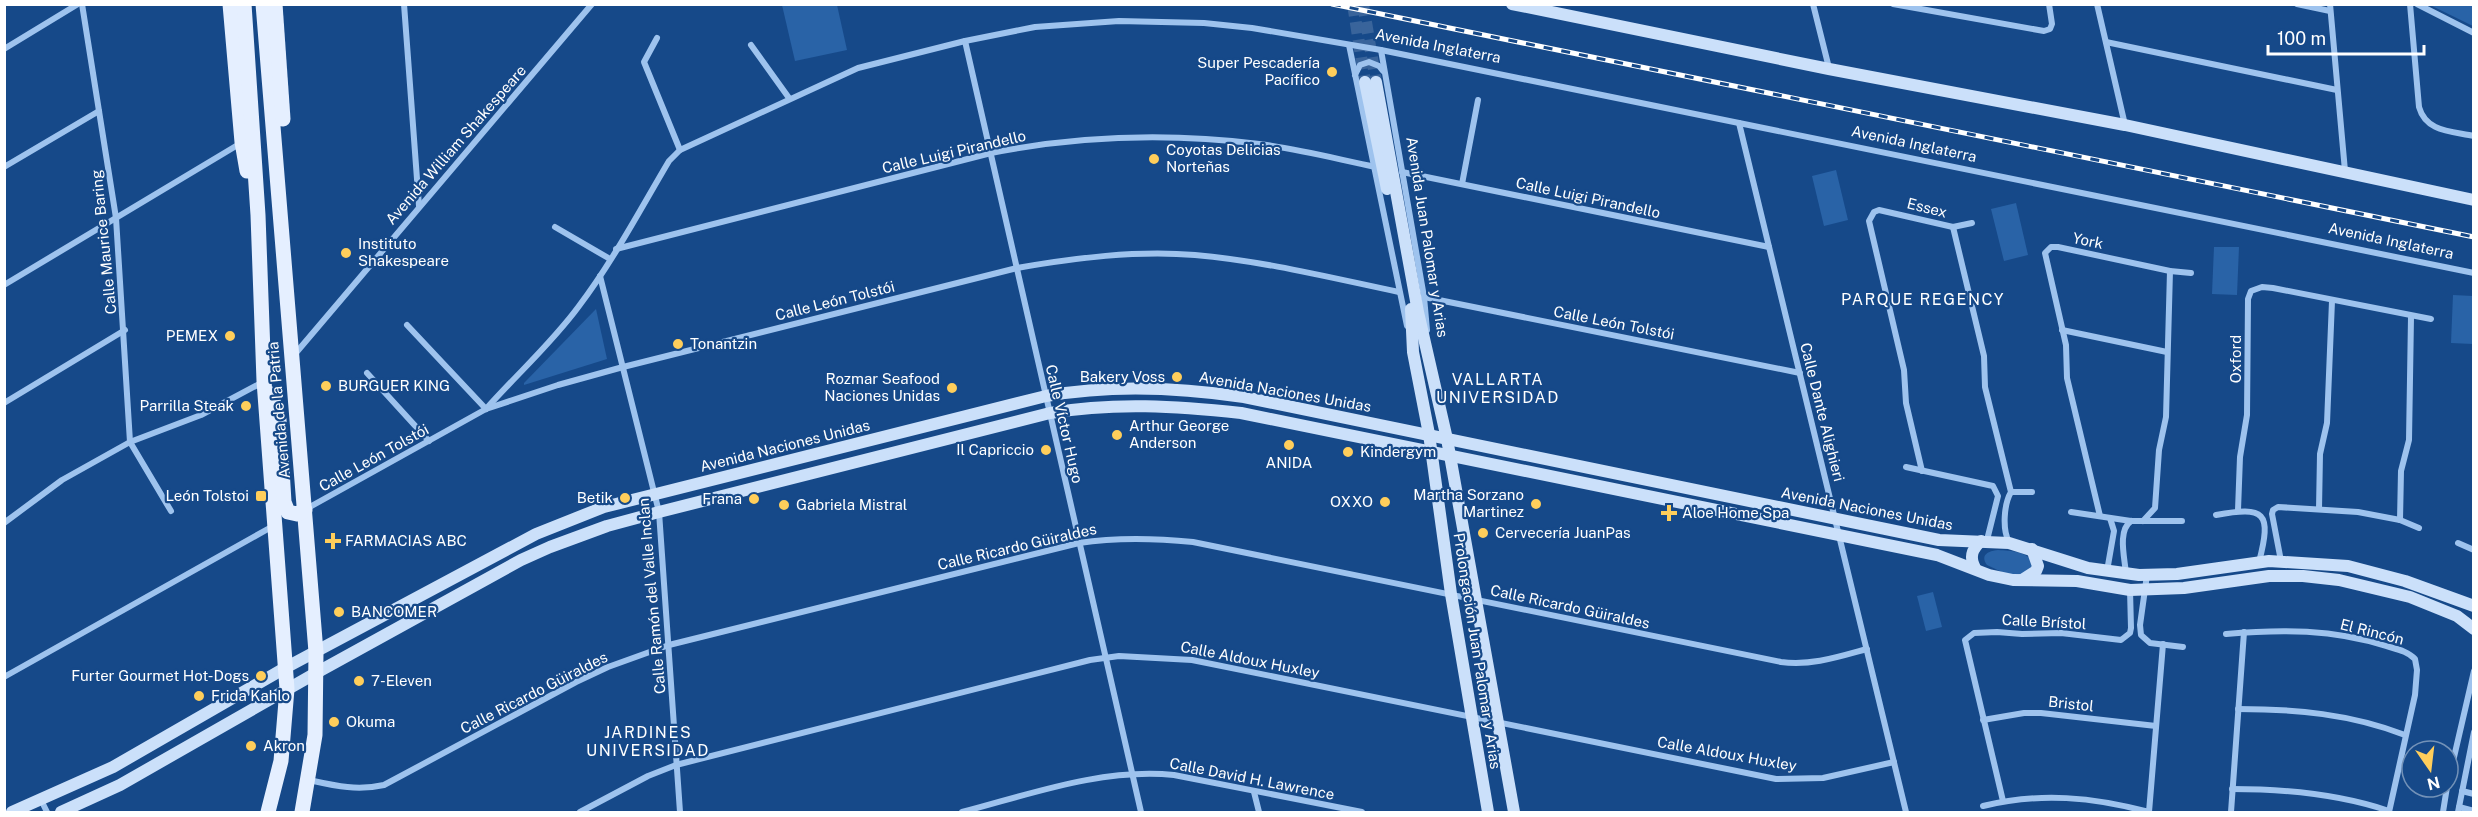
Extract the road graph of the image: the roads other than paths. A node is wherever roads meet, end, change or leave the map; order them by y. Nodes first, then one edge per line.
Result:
1 (80, 4) edge
2 (230, 4) edge
3 (244, 4) edge
4 (263, 4) edge
5 (275, 4) edge
6 (405, 4) edge
7 (592, 4) edge
8 (1512, 4) edge
9 (1813, 4) edge
10 (1893, 4) edge
11 (2049, 4) edge
12 (2097, 4) edge
13 (2297, 4) edge
14 (2410, 4) edge
15 (2417, 4) edge
16 (2330, 8) edge
17 (2474, 33) edge
18 (657, 38) dead end
19 (965, 41) junction
20 (2106, 42) junction
21 (751, 45) dead end
22 (1349, 45) junction
23 (4, 49) edge
24 (1381, 50) junction
25 (1829, 69) junction
26 (1370, 78) junction
27 (2337, 90) junction
28 (789, 98) junction
29 (1478, 100) dead end
30 (99, 111) junction
31 (1739, 123) junction
32 (2125, 125) junction
33 (2474, 136) edge
34 (242, 142) junction
35 (680, 150) junction
36 (991, 153) junction
37 (1376, 166) junction
38 (4, 167) edge
39 (1402, 172) junction
40 (2346, 172) junction
41 (1462, 184) junction
42 (2474, 200) edge
43 (419, 206) junction
44 (117, 218) junction
45 (1972, 223) dead end
46 (282, 227) junction
47 (555, 227) dead end
48 (1953, 227) junction
49 (259, 229) junction
50 (1769, 247) junction
51 (616, 249) junction
52 (610, 259) junction
53 (1017, 268) junction
54 (2170, 271) junction
55 (2191, 273) dead end
56 (2474, 273) edge
57 (600, 276) junction
58 (4, 285) edge
59 (1399, 292) junction
60 (1424, 297) junction
61 (2332, 301) junction
62 (2411, 316) junction
63 (2431, 320) dead end
64 (407, 325) dead end
65 (125, 330) junction
66 (2062, 330) junction
67 (1413, 351) junction
68 (2168, 352) junction
69 (293, 357) junction
70 (1431, 362) junction
71 (623, 367) junction
72 (367, 373) dead end
73 (1800, 373) junction
74 (264, 381) junction
75 (1046, 396) junction
76 (4, 403) edge
77 (486, 409) junction
78 (1050, 413) junction
79 (1429, 434) junction
80 (1447, 439) junction
81 (429, 441) junction
82 (130, 442) junction
83 (1431, 452) junction
84 (1450, 456) junction
85 (1906, 467) dead end
86 (1922, 471) junction
87 (2011, 492) junction
88 (2032, 492) dead end
89 (656, 494) junction
90 (2319, 508) junction
91 (305, 510) junction
92 (2238, 510) junction
93 (171, 511) dead end
94 (659, 512) junction
95 (2071, 512) dead end
96 (2216, 514) dead end
97 (2100, 516) junction
98 (1835, 518) junction
99 (2110, 518) junction
100 (2400, 520) junction
101 (2131, 521) junction
102 (2143, 521) junction
103 (2182, 521) dead end
104 (4, 523) edge
105 (275, 524) junction
106 (2419, 528) dead end
107 (1839, 535) junction
108 (1984, 541) junction
109 (1079, 543) junction
110 (2009, 543) junction
111 (2458, 543) dead end
112 (2032, 549) junction
113 (2474, 550) edge
114 (2281, 561) junction
115 (2259, 562) junction
116 (1975, 568) junction
117 (2107, 571) junction
118 (2126, 574) junction
119 (2147, 575) junction
120 (2021, 581) junction
121 (2130, 590) junction
122 (2146, 590) junction
123 (1451, 594) junction
124 (1477, 600) junction
125 (2474, 606) edge
126 (2474, 629) edge
127 (2244, 632) junction
128 (2226, 634) dead end
129 (2163, 644) junction
130 (669, 645) junction
131 (2183, 647) dead end
132 (1867, 649) junction
133 (316, 652) junction
134 (1105, 657) junction
135 (285, 668) junction
136 (2474, 671) edge
137 (316, 673) junction
138 (4, 676) edge
139 (287, 689) junction
140 (2238, 710) junction
141 (1472, 717) junction
142 (1983, 720) junction
143 (1498, 722) junction
144 (2156, 726) junction
145 (2474, 732) edge
146 (2404, 735) junction
147 (2458, 739) edge
148 (1894, 762) junction
149 (676, 765) junction
150 (1132, 773) junction
151 (309, 780) junction
152 (2232, 789) junction
153 (2462, 791) junction
154 (1254, 792) junction
155 (2474, 794) edge
156 (41, 800) junction
157 (2003, 801) junction
158 (1983, 806) dead end
159 (2459, 810) edge
160 (2474, 811) edge
161 (2389, 812) edge
162 (12, 813) edge
163 (47, 813) edge
164 (61, 813) edge
165 (268, 813) edge
166 (302, 813) edge
167 (580, 813) edge
168 (680, 813) edge
169 (962, 813) edge
170 (1141, 813) edge
171 (1260, 813) edge
172 (1362, 813) edge
173 (1488, 813) edge
174 (1514, 813) edge
175 (1906, 813) edge
176 (2231, 813) edge

1 - 23 street
1 - 30 street, Calle Maurice Baring
2 - 34 main road
3 - 49 main road, Avenida de la Patria
4 - 46 main road, Avenida de la Patria
5 - 46 main road
6 - 43 street
7 - 43 street, Avenida William Shakespeare
8 - 25 street
9 - 25 street
10 - 11 street
12 - 20 street
13 - 16 street
14 - 33 street
15 - 17 street
16 - 27 street
18 - 35 street
19 - 22 street, Avenida Inglaterra
19 - 28 street, Avenida Inglaterra
19 - 36 street, Calle Víctor Hugo
20 - 27 street
20 - 32 street
21 - 28 street
22 - 24 street, Avenida Inglaterra
22 - 26 street, Avenida Juan Palomar y Arias
24 - 26 street, Avenida Juan Palomar y Arias
24 - 31 street, Avenida Inglaterra
25 - 32 street
26 - 37 street, Avenida Juan Palomar y Arias
26 - 39 street, Avenida Juan Palomar y Arias
26 - 67 street, Avenida Juan Palomar y Arias
26 - 70 street, Avenida Juan Palomar y Arias
27 - 40 street
28 - 35 street, Avenida Inglaterra
29 - 41 street
30 - 38 street
30 - 44 street, Calle Maurice Baring
31 - 50 street, Calle Dante Alighieri
31 - 56 street, Avenida Inglaterra
32 - 40 street
34 - 44 street
34 - 49 main road
35 - 51 street
36 - 37 street, Calle Luigi Pirandello
36 - 51 street, Calle Luigi Pirandello
36 - 53 street, Calle Víctor Hugo
37 - 59 street, Avenida Juan Palomar y Arias
39 - 41 street, Calle Luigi Pirandello
39 - 60 street, Avenida Juan Palomar y Arias
40 - 42 street
41 - 50 street, Calle Luigi Pirandello
43 - 69 street, Avenida William Shakespeare
44 - 58 street
44 - 65 street, Calle Maurice Baring
45 - 48 street
46 - 69 main road, Avenida de la Patria
47 - 52 street
48 - 86 street, Essex
48 - 87 street, Essex
49 - 74 main road, Avenida de la Patria
50 - 73 street, Calle Dante Alighieri
51 - 52 street
52 - 57 street
53 - 59 street, Calle León Tolstói
53 - 71 street, Calle León Tolstói
53 - 75 street, Calle Víctor Hugo
54 - 55 street, York
54 - 66 street, York
54 - 68 street
57 - 71 street, Calle Ramón del Valle Inclan
57 - 77 street
59 - 67 street, Avenida Juan Palomar y Arias
60 - 70 street, Avenida Juan Palomar y Arias
60 - 73 street, Calle León Tolstói
61 - 62 street, Oxford
61 - 90 street
61 - 92 street, Oxford
62 - 63 street, Oxford
62 - 100 street
64 - 77 street
65 - 76 street
65 - 82 street, Calle Maurice Baring
66 - 68 street
66 - 97 street, York
67 - 79 street, Prolongación Juan Palomar y Arias
68 - 102 street
69 - 91 main road, Avenida de la Patria
70 - 80 street, Prolongación Juan Palomar y Arias
71 - 77 street, Calle León Tolstói
71 - 89 street, Calle Ramón del Valle Inclan
72 - 81 street
73 - 98 street, Calle Dante Alighieri
74 - 82 street
74 - 91 main road
74 - 105 main road, Avenida de la Patria
75 - 78 street, Calle Víctor Hugo
75 - 79 street, Avenida Naciones Unidas
75 - 89 street, Avenida Naciones Unidas
77 - 81 street, Calle León Tolstói
78 - 83 street, Avenida Naciones Unidas
78 - 94 street, Avenida Naciones Unidas
78 - 109 street, Calle Víctor Hugo
79 - 80 street, Avenida Naciones Unidas
79 - 83 street, Prolongación Juan Palomar y Arias
80 - 84 street, Prolongación Juan Palomar y Arias
80 - 98 street, Avenida Naciones Unidas
81 - 91 street, Calle León Tolstói
82 - 93 street
82 - 104 street
83 - 84 street, Avenida Naciones Unidas
83 - 123 street, Prolongación Juan Palomar y Arias
84 - 107 street, Avenida Naciones Unidas
84 - 124 street, Prolongación Juan Palomar y Arias
85 - 86 street
86 - 108 street
87 - 88 street
87 - 110 street, Essex
89 - 94 street, Calle Ramón del Valle Inclan
89 - 133 street, Avenida Naciones Unidas
90 - 100 street
90 - 114 street
91 - 133 main road, Avenida de la Patria
92 - 96 street
92 - 115 street
94 - 130 street, Calle Ramón del Valle Inclan
94 - 137 street, Avenida Naciones Unidas
95 - 97 street
97 - 99 street
98 - 107 street, Calle Dante Alighieri
98 - 108 street, Avenida Naciones Unidas
99 - 101 street
99 - 117 street
100 - 106 street
101 - 102 street
101 - 118 street
102 - 103 street
105 - 135 main road, Avenida de la Patria
105 - 138 street
107 - 116 street, Avenida Naciones Unidas
107 - 132 street, Calle Dante Alighieri
108 - 110 street, Avenida Naciones Unidas
108 - 116 street
109 - 123 street, Calle Ricardo Güiraldes
109 - 130 street, Calle Ricardo Güiraldes
109 - 134 street, Calle Víctor Hugo
110 - 112 street, Avenida Naciones Unidas
111 - 113 street
112 - 117 street, Avenida Naciones Unidas
112 - 120 street
114 - 115 street, Avenida Naciones Unidas
114 - 125 street, Avenida Naciones Unidas
115 - 119 street, Avenida Naciones Unidas
116 - 120 street, Avenida Naciones Unidas
117 - 118 street, Avenida Naciones Unidas
118 - 119 street, Avenida Naciones Unidas
119 - 122 street
120 - 121 street, Avenida Naciones Unidas
121 - 122 street, Avenida Naciones Unidas
121 - 142 street, Calle Brístol
122 - 126 street, Avenida Naciones Unidas
122 - 129 street
123 - 124 street, Calle Ricardo Güiraldes
123 - 141 street, Prolongación Juan Palomar y Arias
124 - 132 street, Calle Ricardo Güiraldes
124 - 143 street, Prolongación Juan Palomar y Arias
127 - 128 street, El Rincón
127 - 140 street
127 - 146 street, El Rincón
129 - 131 street
129 - 144 street
130 - 149 street, Calle Ramón del Valle Inclan
130 - 151 street, Calle Ricardo Güiraldes
132 - 148 street, Calle Dante Alighieri
133 - 135 street, Avenida Naciones Unidas
133 - 137 main road, Avenida de la Patria
134 - 141 street, Calle Aldoux Huxley
134 - 149 street, Calle Aldoux Huxley
134 - 150 street, Calle Víctor Hugo
135 - 139 main road, Avenida de la Patria
135 - 156 street, Avenida Naciones Unidas
136 - 147 street
137 - 139 street, Avenida Naciones Unidas
137 - 151 main road, Avenida de la Patria
139 - 164 street, Avenida Naciones Unidas
139 - 165 main road, Avenida de la Patria
140 - 146 street
140 - 152 street
141 - 143 street, Calle Aldoux Huxley
141 - 173 street, Prolongación Juan Palomar y Arias
142 - 144 street, Bristol
142 - 157 street
143 - 148 street, Calle Aldoux Huxley
143 - 174 street, Prolongación Juan Palomar y Arias
144 - 157 street
145 - 153 street
146 - 161 street, El Rincón
148 - 175 street, Calle Dante Alighieri
149 - 167 street, Calle Aldoux Huxley
149 - 168 street, Calle Ramón del Valle Inclan
150 - 154 street, Calle David H. Lawrence
150 - 169 street, Calle David H. Lawrence
150 - 170 street, Calle Víctor Hugo
151 - 166 main road, Avenida de la Patria
152 - 161 street, El Rincón
152 - 176 street
153 - 155 street
153 - 159 street
154 - 171 street
154 - 172 street, Calle David H. Lawrence
156 - 162 street, Avenida Naciones Unidas
156 - 163 street
157 - 158 street
159 - 160 street

